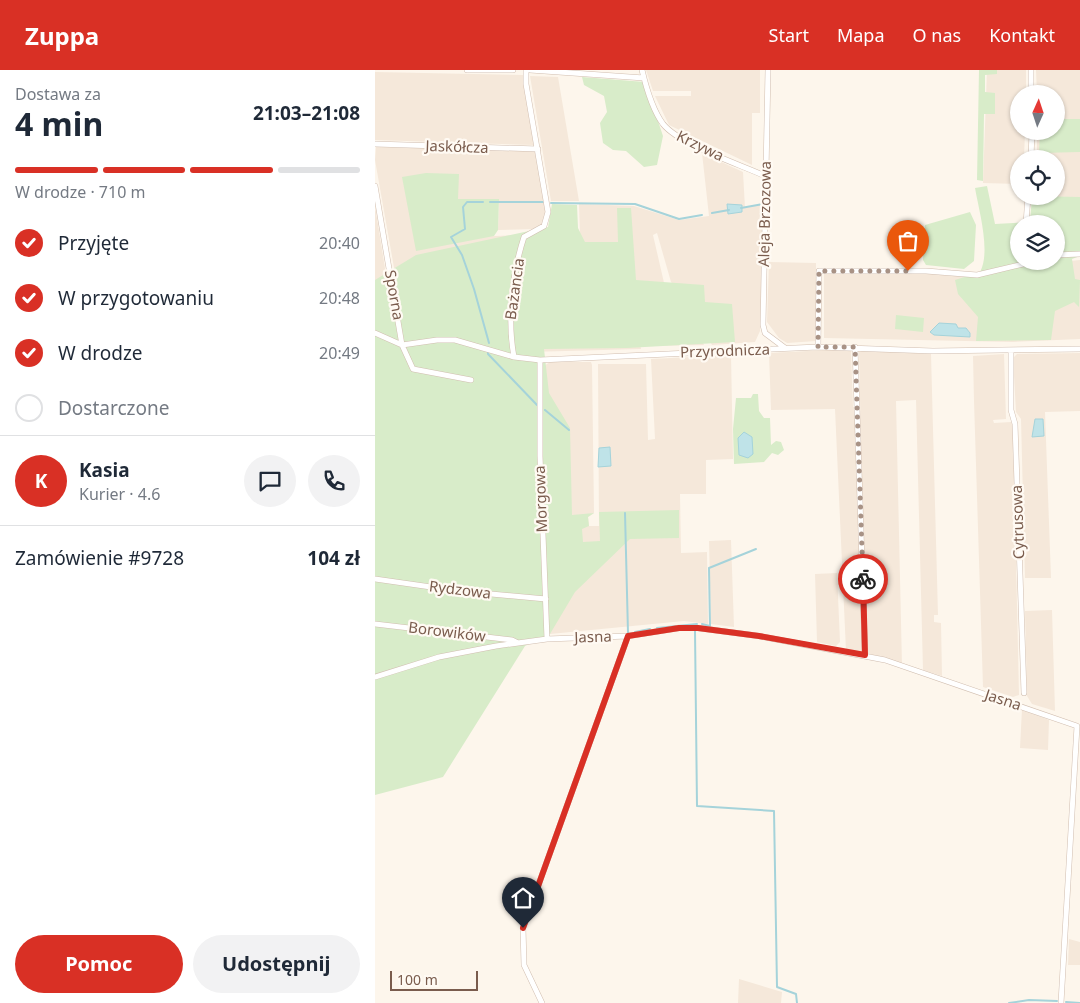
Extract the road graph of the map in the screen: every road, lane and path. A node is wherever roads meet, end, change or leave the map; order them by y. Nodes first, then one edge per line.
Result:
1 (467, 70) edge
2 (513, 70) edge
3 (528, 70) edge
4 (642, 70) edge
5 (768, 70) edge
6 (1031, 70) edge
7 (644, 78) junction
8 (1031, 85) edge
9 (375, 144) edge
10 (538, 149) junction
11 (765, 176) junction
12 (375, 186) edge
13 (1080, 254) edge
14 (1065, 255) edge
15 (1010, 267) edge
16 (375, 333) edge
17 (402, 345) junction
18 (818, 347) junction
19 (855, 347) junction
20 (785, 348) junction
21 (1080, 349) edge
22 (1011, 350) junction
23 (514, 357) junction
24 (539, 360) junction
25 (471, 380) dead end
26 (375, 579) edge
27 (546, 599) junction
28 (375, 624) edge
29 (628, 636) junction
30 (547, 639) junction
31 (518, 643) junction
32 (865, 655) junction
33 (375, 677) edge
34 (1023, 694) dead end
35 (1078, 751) edge
36 (542, 1003) edge
37 (1061, 1003) edge

1 - 2 street
3 - 7 street
3 - 10 street
4 - 7 street, Krzywa
5 - 11 street, Aleja Brzozowa
6 - 8 street
7 - 11 street, Krzywa
9 - 10 street, Jaskółcza
10 - 23 street, Bażancia
11 - 20 street, Aleja Brzozowa
12 - 17 street, Sporna
13 - 14 street
15 - 18 street
16 - 17 street
17 - 23 street, Przyrodnicza
17 - 25 street, Sporna
18 - 19 street, Przyrodnicza
18 - 20 street, Przyrodnicza
19 - 22 street, Przyrodnicza
19 - 32 street
20 - 24 street, Przyrodnicza
21 - 22 street, Przyrodnicza
22 - 34 street, Cytrusowa
23 - 24 street, Przyrodnicza
24 - 27 street, Morgowa
26 - 27 street, Rydzowa
27 - 30 street, Morgowa
28 - 31 street, Borowików
29 - 30 street, Jasna
29 - 32 street, Jasna
29 - 36 street
30 - 31 street, Jasna
31 - 33 street, Jasna
32 - 35 street, Jasna
35 - 37 street, Jasna

